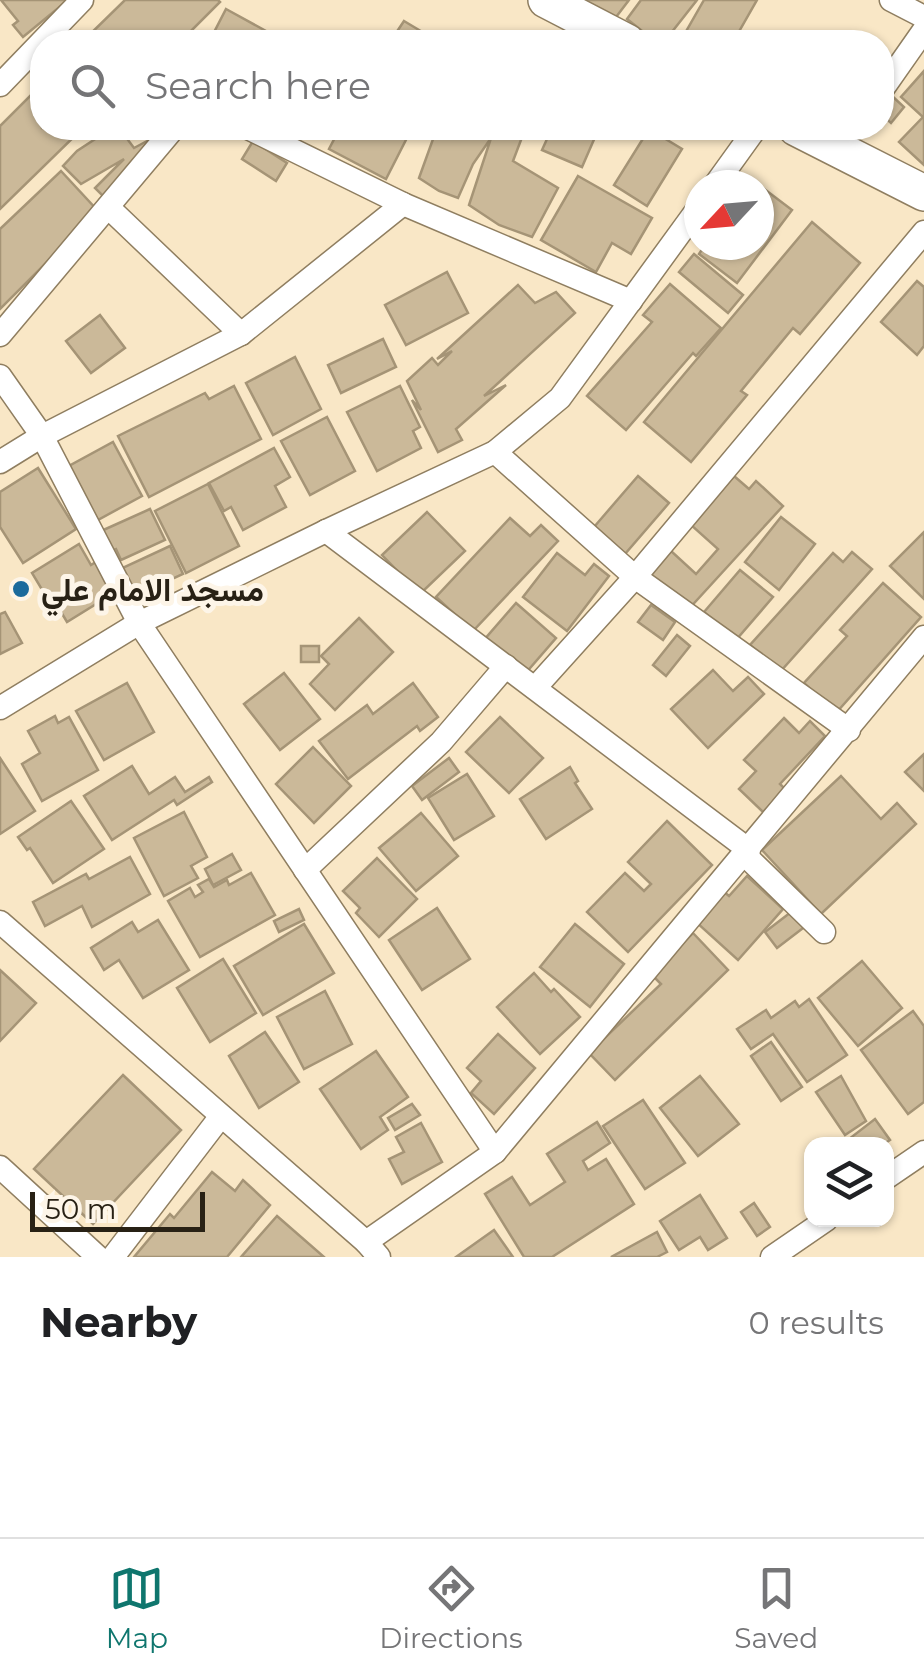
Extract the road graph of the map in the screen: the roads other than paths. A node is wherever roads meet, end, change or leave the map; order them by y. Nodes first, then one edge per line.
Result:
1 (82, 0) edge
2 (546, 0) edge
3 (891, 0) edge
4 (924, 16) edge
5 (53, 30) edge
6 (604, 30) edge
7 (924, 30) edge
8 (30, 54) edge
9 (894, 73) edge
10 (0, 85) edge
11 (164, 140) edge
12 (272, 140) edge
13 (747, 140) edge
14 (851, 140) edge
15 (726, 170) edge
16 (924, 193) edge
17 (403, 204) junction
18 (108, 207) junction
19 (684, 228) edge
20 (924, 232) edge
21 (631, 301) junction
22 (241, 334) junction
23 (0, 335) edge
24 (0, 376) edge
25 (42, 436) junction
26 (495, 452) junction
27 (0, 462) edge
28 (326, 531) junction
29 (635, 577) junction
30 (139, 623) junction
31 (924, 637) edge
32 (506, 666) junction
33 (535, 688) junction
34 (4, 700) edge
35 (849, 730) junction
36 (747, 852) junction
37 (305, 870) junction
38 (0, 922) edge
39 (824, 932) dead end
40 (221, 1116) junction
41 (495, 1152) junction
42 (924, 1152) edge
43 (0, 1167) edge
44 (894, 1173) edge
45 (816, 1227) edge
46 (373, 1250) edge
47 (98, 1257) edge
48 (113, 1257) edge
49 (772, 1257) edge

1 - 5 street
2 - 6 main road
3 - 4 street
7 - 9 street
8 - 10 street
11 - 18 street
12 - 17 street
13 - 15 street
14 - 16 main road
17 - 21 street
17 - 22 street
18 - 22 street
18 - 23 street
19 - 21 street
20 - 29 street
21 - 26 street
22 - 25 street
24 - 25 street
25 - 27 street
25 - 30 street
26 - 28 street
26 - 29 street
28 - 30 street
28 - 32 street
29 - 33 street
29 - 35 street
30 - 34 street
30 - 37 street
31 - 35 street
32 - 33 street
32 - 37 street
33 - 36 street
35 - 36 street
36 - 39 street
36 - 41 street
37 - 41 street
38 - 40 street
40 - 46 street
40 - 48 street
41 - 46 street
42 - 44 street
43 - 47 street
45 - 49 street

